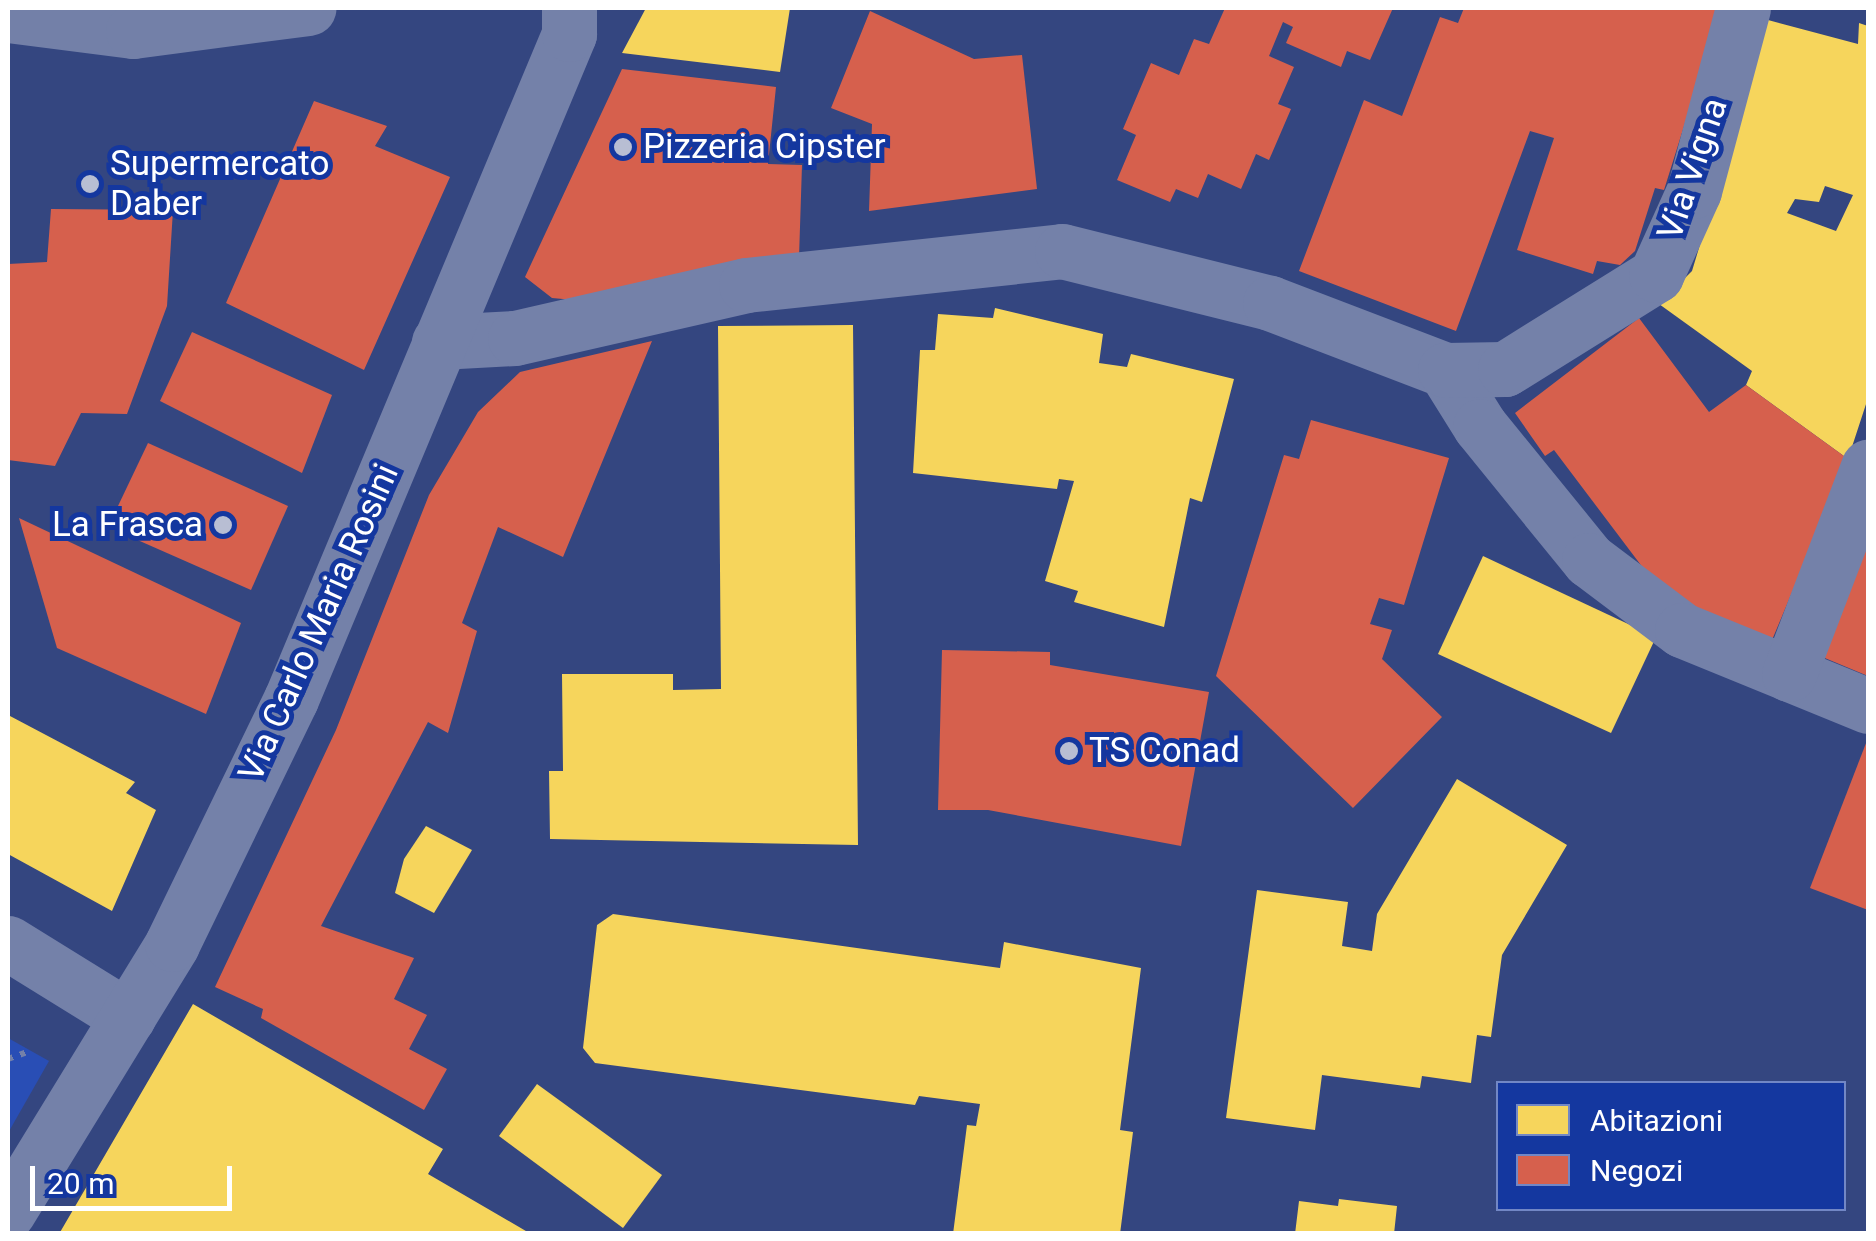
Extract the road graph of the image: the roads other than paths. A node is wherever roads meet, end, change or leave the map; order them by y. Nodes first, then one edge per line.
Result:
1 (308, 8) edge
2 (569, 8) edge
3 (1743, 8) edge
4 (8, 15) edge
5 (439, 342) junction
6 (1445, 370) junction
7 (1868, 467) edge
8 (1789, 674) junction
9 (1868, 706) edge
10 (8, 943) edge
11 (128, 1017) junction
12 (8, 1212) edge

1 - 4 main road
2 - 5 street, Via Carlo Maria Rosini
3 - 6 street, Via Vigna
5 - 6 street
5 - 11 street, Via Carlo Maria Rosini
6 - 8 street
7 - 8 street
8 - 9 street
10 - 11 street
11 - 12 street, Via Carlo Maria Rosini

